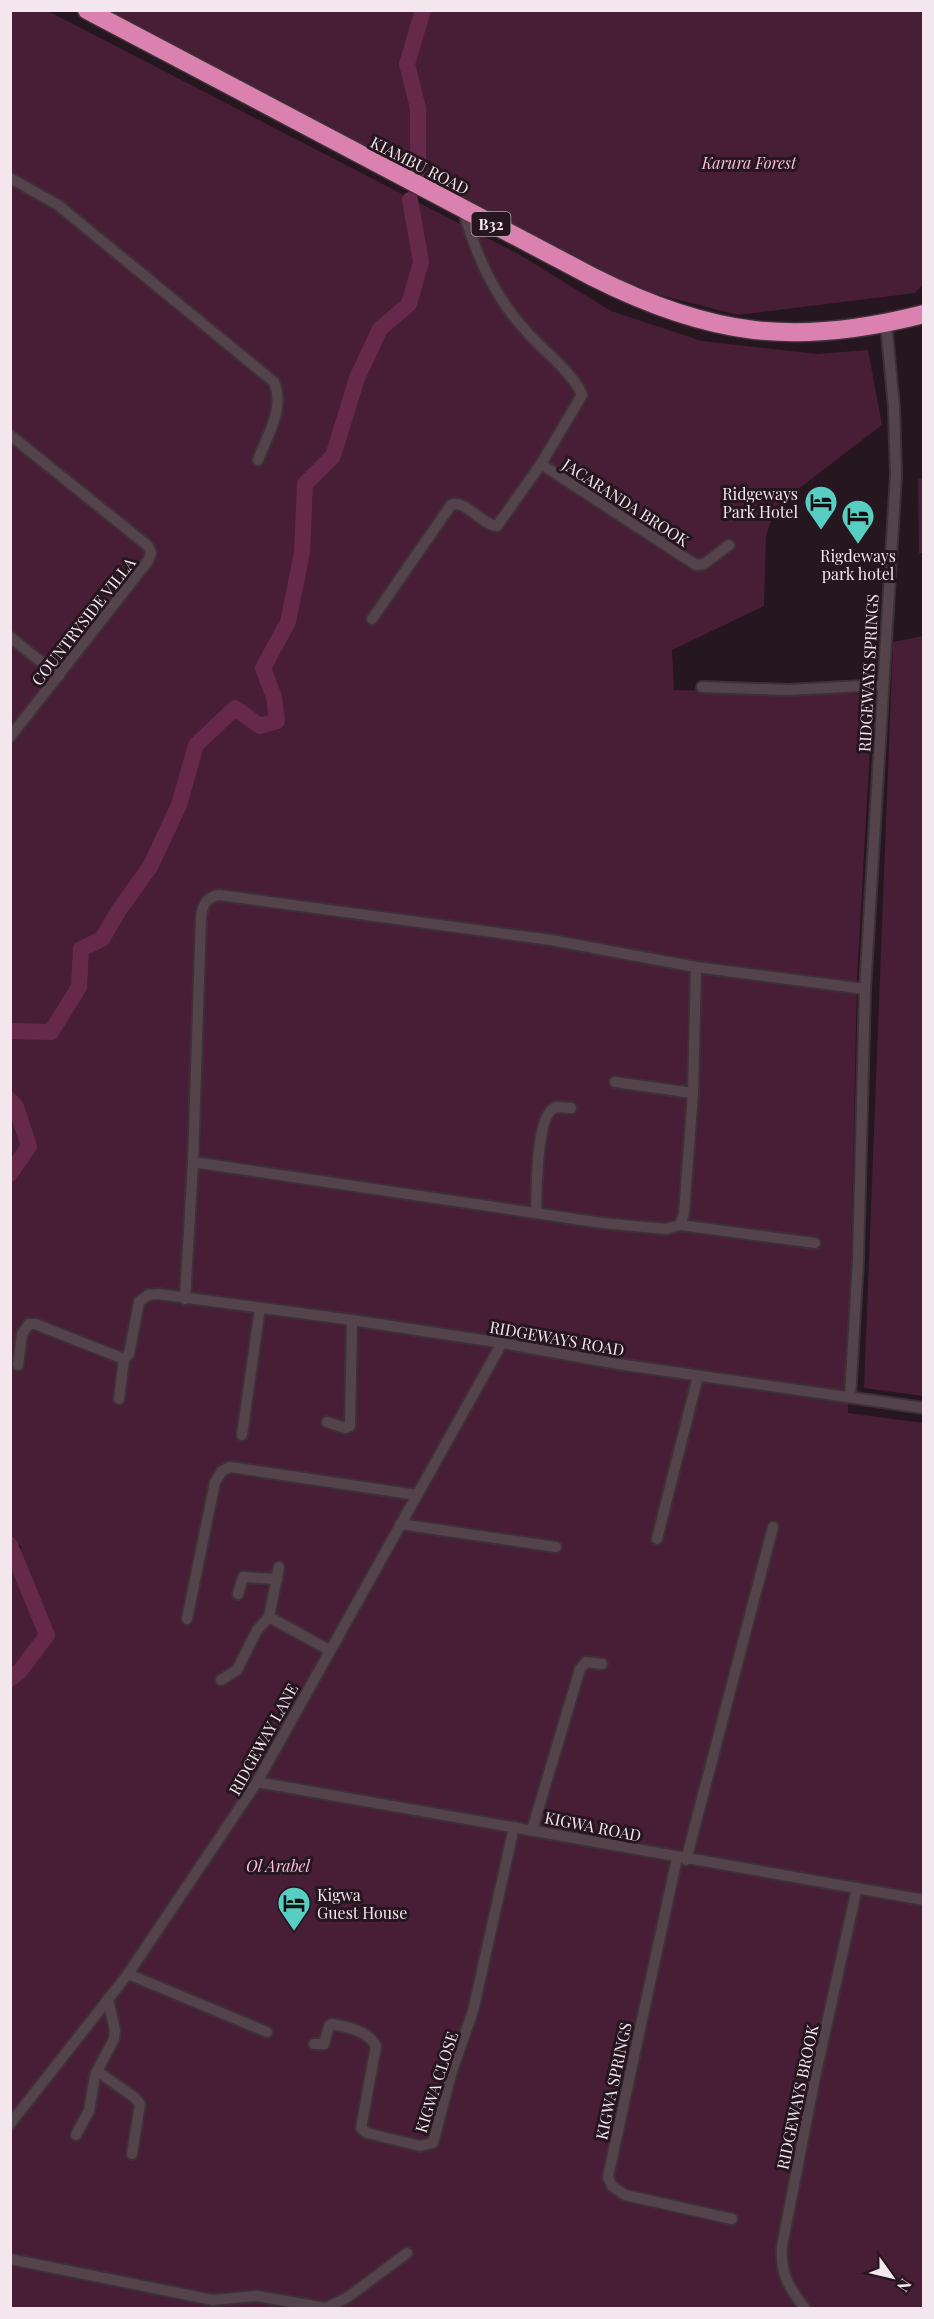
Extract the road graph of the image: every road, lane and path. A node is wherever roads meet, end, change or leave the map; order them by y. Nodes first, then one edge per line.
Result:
1 (87, 10) edge
2 (10, 178) edge
3 (463, 209) junction
4 (924, 314) edge
5 (885, 324) junction
6 (10, 435) edge
7 (258, 460) dead end
8 (541, 464) junction
9 (729, 544) dead end
10 (372, 619) dead end
11 (10, 638) edge
12 (58, 676) junction
13 (882, 686) junction
14 (702, 687) dead end
15 (10, 737) edge
16 (696, 967) junction
17 (865, 989) junction
18 (615, 1082) dead end
19 (693, 1093) junction
20 (571, 1108) dead end
21 (193, 1162) junction
22 (536, 1213) junction
23 (680, 1225) junction
24 (815, 1243) dead end
25 (185, 1299) junction
26 (260, 1308) junction
27 (352, 1320) junction
28 (502, 1343) junction
29 (124, 1359) junction
30 (18, 1365) dead end
31 (698, 1376) junction
32 (850, 1397) junction
33 (119, 1399) dead end
34 (924, 1408) edge
35 (327, 1422) dead end
36 (242, 1435) dead end
37 (417, 1495) junction
38 (400, 1524) junction
39 (773, 1527) dead end
40 (657, 1539) dead end
41 (556, 1547) dead end
42 (238, 1594) dead end
43 (269, 1617) junction
44 (187, 1619) dead end
45 (329, 1650) junction
46 (602, 1664) dead end
47 (221, 1680) dead end
48 (257, 1782) junction
49 (514, 1827) junction
50 (532, 1830) junction
51 (681, 1859) junction
52 (857, 1888) junction
53 (924, 1900) edge
54 (129, 1974) junction
55 (108, 1999) junction
56 (267, 2032) dead end
57 (314, 2044) dead end
58 (98, 2071) junction
59 (10, 2124) edge
60 (76, 2135) dead end
61 (132, 2154) dead end
62 (732, 2219) dead end
63 (407, 2253) dead end
64 (10, 2259) edge
65 (804, 2307) edge

1 - 3 highway, KIAMBU ROAD / B32
2 - 7 street
3 - 5 highway, KIAMBU ROAD / B32
3 - 8 street, JACARANDA BROOK
4 - 5 highway, KIAMBU ROAD / B32
5 - 13 street, RIDGEWAYS SPRINGS
6 - 12 street, COUNTRYSIDE VILLA
8 - 9 street, JACARANDA BROOK
8 - 10 street, JACARANDA BROOK
11 - 12 street
12 - 15 street, COUNTRYSIDE VILLA
13 - 14 street
13 - 17 street, RIDGEWAYS SPRINGS
16 - 17 street
16 - 19 street
16 - 21 street
17 - 32 street, RIDGEWAYS SPRINGS
18 - 19 street
19 - 23 street
20 - 22 street
21 - 22 street
21 - 25 street
22 - 23 street
23 - 24 street
25 - 26 street, RIDGEWAYS ROAD
25 - 29 street, RIDGEWAYS ROAD
26 - 27 street, RIDGEWAYS ROAD
26 - 36 street
27 - 28 street, RIDGEWAYS ROAD
27 - 35 street
28 - 31 street, RIDGEWAYS ROAD
28 - 37 street, RIDGEWAY LANE
29 - 30 street
29 - 33 street
31 - 32 street, RIDGEWAYS ROAD
31 - 40 street
32 - 34 street, RIDGEWAYS ROAD
37 - 38 street, RIDGEWAY LANE
37 - 44 street
38 - 41 street
38 - 45 street, RIDGEWAY LANE
39 - 51 street
42 - 43 street
43 - 45 street
43 - 47 street
45 - 48 street, RIDGEWAY LANE
46 - 50 street
48 - 49 street, KIGWA ROAD
48 - 54 street, RIDGEWAY LANE
49 - 50 street, KIGWA ROAD
49 - 57 street, KIGWA CLOSE
50 - 51 street, KIGWA ROAD
51 - 52 street, KIGWA ROAD
51 - 62 street, KIGWA SPRINGS
52 - 53 street, KIGWA ROAD
52 - 65 street, RIDGEWAYS BROOK
54 - 55 street, RIDGEWAY LANE
54 - 56 street
55 - 58 street
55 - 59 street, RIDGEWAY LANE
58 - 60 street
58 - 61 street
63 - 64 street

